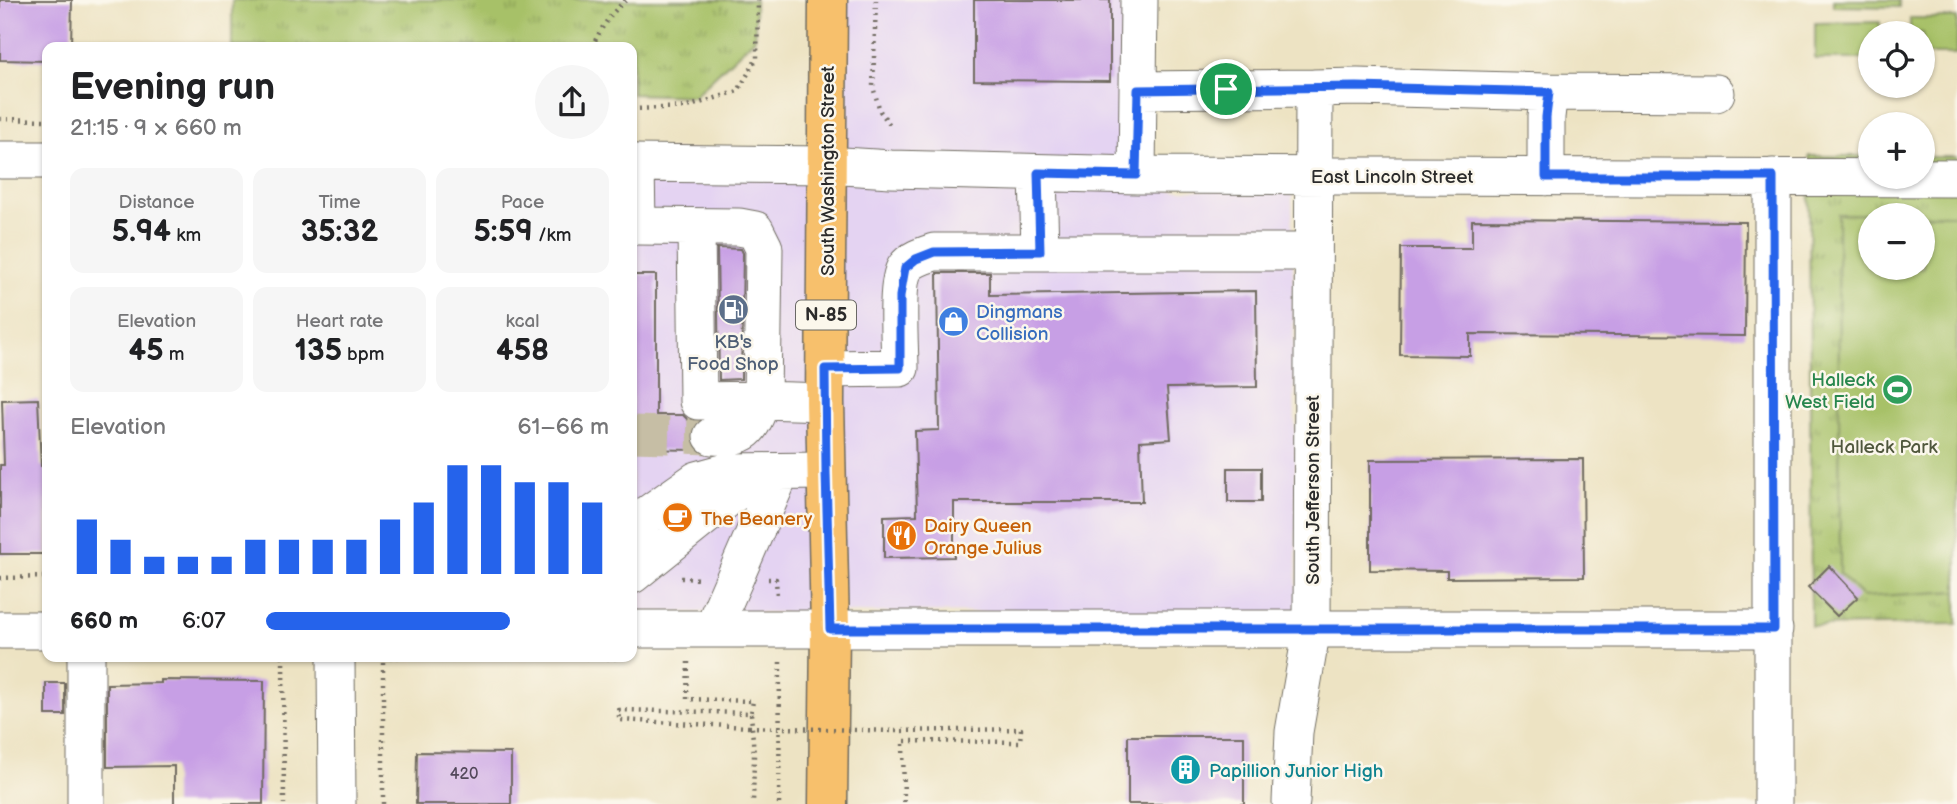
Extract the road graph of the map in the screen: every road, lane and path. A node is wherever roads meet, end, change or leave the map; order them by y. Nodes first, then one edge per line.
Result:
1 (626, 0) edge
2 (758, 0) edge
3 (828, 0) edge
4 (876, 0) edge
5 (1139, 0) edge
6 (595, 42) edge
7 (1314, 88) junction
8 (1138, 90) junction
9 (1549, 92) junction
10 (1716, 93) dead end
11 (637, 109) edge
12 (0, 119) edge
13 (42, 120) edge
14 (890, 125) dead end
15 (0, 160) edge
16 (42, 160) edge
17 (637, 163) edge
18 (827, 165) junction
19 (1038, 173) junction
20 (1136, 175) junction
21 (1313, 176) junction
22 (1546, 177) junction
23 (1773, 177) junction
24 (1957, 178) edge
25 (696, 227) junction
26 (637, 228) edge
27 (1040, 251) junction
28 (1312, 252) junction
29 (825, 385) junction
30 (762, 400) junction
31 (712, 436) tunnel mouth
32 (826, 471) junction
33 (770, 472) junction
34 (637, 535) edge
35 (637, 571) edge
36 (42, 577) edge
37 (0, 578) edge
38 (713, 628) junction
39 (779, 628) junction
40 (1312, 628) junction
41 (830, 629) junction
42 (1774, 629) junction
43 (0, 630) edge
44 (42, 630) edge
45 (637, 642) edge
46 (688, 658) dead end
47 (86, 662) edge
48 (283, 662) edge
49 (336, 662) edge
50 (383, 662) edge
51 (751, 713) junction
52 (1292, 802) dead end
53 (86, 804) edge
54 (284, 804) edge
55 (337, 804) edge
56 (383, 804) edge
57 (753, 804) edge
58 (779, 804) edge
59 (828, 804) edge
60 (904, 804) edge
61 (1773, 804) edge

1 - 6 path
2 - 11 path
3 - 18 main road, South Washington Street / N-85
4 - 14 path
5 - 8 street
7 - 8 street
7 - 9 street
7 - 21 street, South Jefferson Street
8 - 20 street
9 - 10 street
9 - 22 street
12 - 13 path
15 - 16 street
17 - 18 street, East Lincoln Street
18 - 19 street, East Lincoln Street
18 - 29 main road, South Washington Street / N-85
19 - 20 street, East Lincoln Street
19 - 27 street
20 - 21 street, East Lincoln Street
21 - 22 street, East Lincoln Street
21 - 28 street, South Jefferson Street
22 - 23 street, East Lincoln Street
23 - 24 street, East Lincoln Street
23 - 42 street
25 - 26 street
25 - 30 street
25 - 30 street
27 - 28 street
27 - 29 street
28 - 40 street, South Jefferson Street
29 - 30 street
29 - 32 main road, South Washington Street / N-85
30 - 31 street
32 - 33 street
32 - 41 main road, South Washington Street / N-85
33 - 34 street
33 - 35 street
33 - 38 street
36 - 37 path
38 - 39 street
38 - 45 street
39 - 41 street
39 - 58 path
40 - 41 street
40 - 42 street
40 - 52 street, South Jefferson Street
41 - 59 main road, South Washington Street / N-85
42 - 61 street
43 - 44 street
46 - 51 path
47 - 53 street
48 - 54 path
49 - 55 street
50 - 56 path
51 - 57 path
51 - 60 path, bridge

